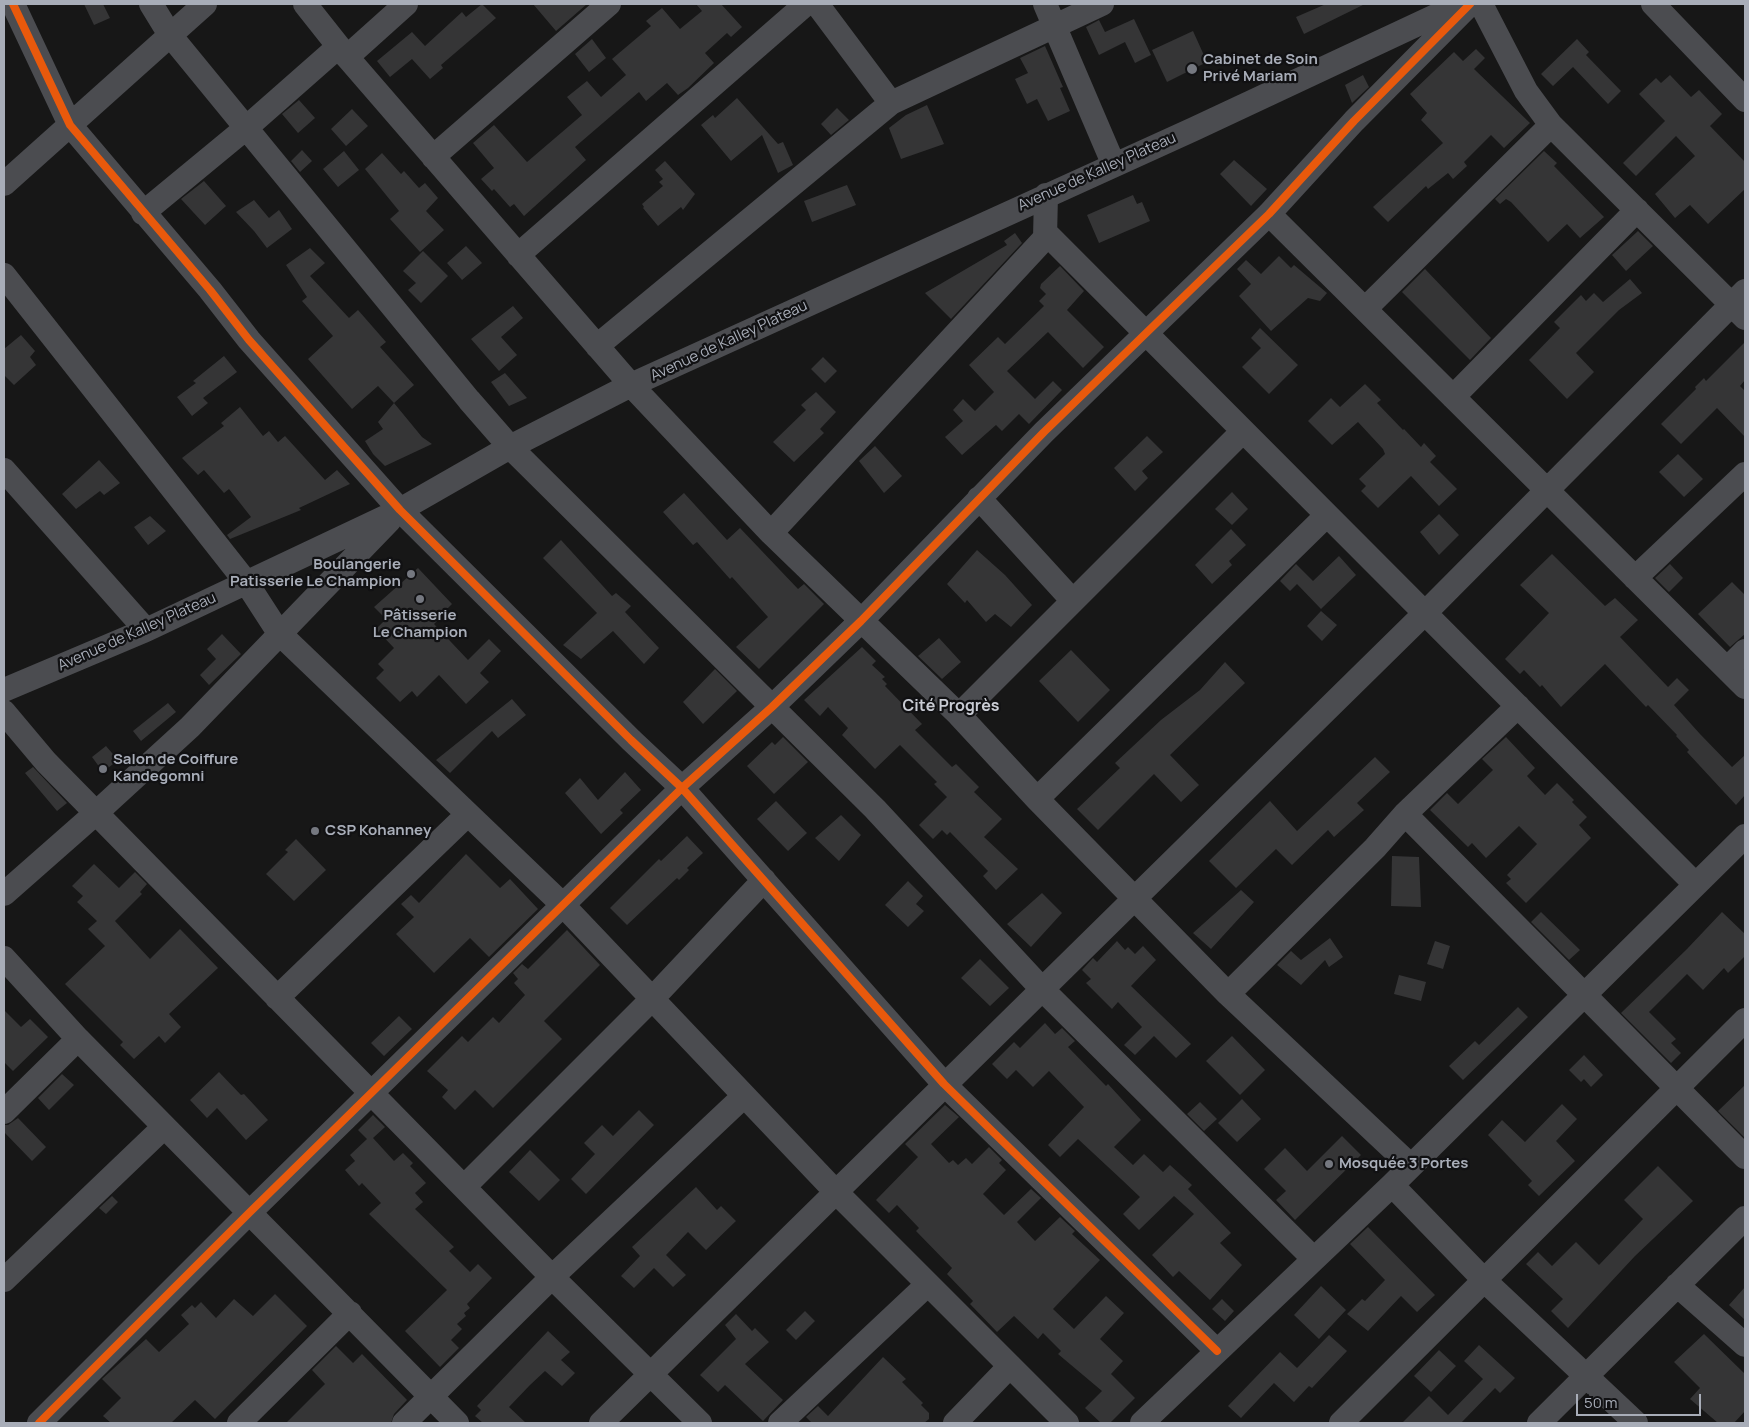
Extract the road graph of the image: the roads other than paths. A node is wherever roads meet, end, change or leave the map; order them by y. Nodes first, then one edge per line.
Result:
1 (13, 4) edge
2 (150, 4) edge
3 (205, 4) edge
4 (305, 4) edge
5 (406, 4) edge
6 (609, 4) edge
7 (806, 4) edge
8 (816, 4) edge
9 (1045, 4) edge
10 (1102, 4) edge
11 (1461, 4) edge
12 (1470, 4) edge
13 (1481, 4) edge
14 (1653, 4) edge
15 (1054, 26) junction
16 (170, 35) junction
17 (342, 52) junction
18 (1741, 86) edge
19 (890, 103) junction
20 (70, 125) junction
21 (1551, 125) junction
22 (246, 128) junction
23 (434, 157) junction
24 (1113, 164) junction
25 (4, 184) edge
26 (1046, 195) junction
27 (1637, 210) junction
28 (143, 213) junction
29 (1269, 214) junction
30 (1047, 234) junction
31 (518, 255) junction
32 (4, 275) edge
33 (1741, 304) edge
34 (1365, 309) junction
35 (1146, 333) junction
36 (597, 346) junction
37 (631, 385) junction
38 (1454, 397) junction
39 (1243, 431) junction
40 (510, 447) junction
41 (4, 470) edge
42 (1745, 474) edge
43 (1547, 490) junction
44 (979, 498) junction
45 (400, 510) junction
46 (1327, 515) junction
47 (771, 533) junction
48 (1636, 578) junction
49 (246, 582) junction
50 (1073, 601) junction
51 (1425, 613) junction
52 (861, 621) junction
53 (146, 630) junction
54 (279, 633) junction
55 (1745, 651) edge
56 (1727, 669) junction
57 (1745, 687) edge
58 (4, 690) edge
59 (1518, 706) junction
60 (772, 707) junction
61 (4, 712) edge
62 (959, 715) junction
63 (682, 788) junction
64 (1037, 799) junction
65 (96, 813) junction
66 (468, 814) junction
67 (1405, 814) junction
68 (1745, 836) edge
69 (764, 880) junction
70 (1695, 884) junction
71 (4, 894) edge
72 (1133, 899) junction
73 (563, 906) junction
74 (4, 958) edge
75 (1041, 988) junction
76 (1228, 994) junction
77 (1584, 994) junction
78 (277, 998) junction
79 (652, 999) junction
80 (1745, 1020) edge
81 (78, 1039) junction
82 (944, 1084) junction
83 (1677, 1088) junction
84 (371, 1094) junction
85 (744, 1096) junction
86 (4, 1112) edge
87 (164, 1127) junction
88 (1745, 1157) edge
89 (1411, 1166) junction
90 (1392, 1185) junction
91 (464, 1188) junction
92 (835, 1191) junction
93 (249, 1213) junction
94 (1745, 1218) edge
95 (1313, 1258) junction
96 (552, 1277) junction
97 (4, 1280) edge
98 (1485, 1281) junction
99 (928, 1284) junction
100 (1677, 1285) junction
101 (350, 1313) junction
102 (1745, 1345) edge
103 (1217, 1351) junction
104 (1010, 1366) junction
105 (651, 1375) junction
106 (1585, 1377) junction
107 (430, 1396) junction
108 (39, 1423) edge
109 (239, 1423) edge
110 (404, 1423) edge
111 (457, 1423) edge
112 (600, 1423) edge
113 (700, 1423) edge
114 (780, 1423) edge
115 (955, 1423) edge
116 (1067, 1423) edge
117 (1142, 1423) edge
118 (1341, 1423) edge
119 (1539, 1423) edge
120 (1636, 1423) edge

1 - 20 street
2 - 16 street
3 - 16 street
4 - 17 street
5 - 17 street
6 - 23 street
7 - 31 street
8 - 19 street
9 - 15 street
10 - 15 street
11 - 24 street, Avenue de Kalley Plateau
12 - 29 street
13 - 21 street
14 - 18 street
15 - 19 street
15 - 24 street
16 - 20 street
16 - 22 street
17 - 22 street
17 - 23 street
19 - 36 street
20 - 25 street
20 - 28 street
21 - 27 street
21 - 34 street
22 - 28 street
22 - 40 street
23 - 31 street
24 - 26 street, Avenue de Kalley Plateau
26 - 30 street
26 - 37 street, Avenue de Kalley Plateau
27 - 33 street
27 - 38 street
28 - 45 street
29 - 34 street
29 - 35 street
30 - 35 street
30 - 47 street
31 - 36 street
32 - 49 street
33 - 43 street
34 - 38 street
35 - 39 street
35 - 44 street
36 - 37 street
37 - 40 street, Avenue de Kalley Plateau
37 - 47 street
38 - 43 street
39 - 46 street
39 - 50 street
40 - 45 street, Avenue de Kalley Plateau
40 - 60 street
41 - 53 street
42 - 48 street
43 - 48 street
43 - 51 street
44 - 50 street
44 - 52 street
45 - 49 street, Avenue de Kalley Plateau
45 - 54 street
45 - 63 street
46 - 51 street
46 - 64 street
47 - 52 street
48 - 56 street
49 - 53 street, Avenue de Kalley Plateau
49 - 54 street
50 - 62 street
51 - 59 street
51 - 72 street
52 - 60 street
52 - 62 street
53 - 58 street, Avenue de Kalley Plateau
54 - 65 street
54 - 66 street
55 - 56 street
56 - 57 street
59 - 67 street
59 - 70 street
60 - 63 street
60 - 75 street
61 - 65 street
62 - 64 street
63 - 69 street
63 - 73 street
64 - 72 street
65 - 71 street
65 - 78 street
66 - 73 street
66 - 78 street
67 - 76 street
67 - 77 street
68 - 70 street
69 - 79 street
69 - 82 street
70 - 77 street
72 - 75 street
72 - 76 street
73 - 79 street
73 - 84 street
74 - 81 street
75 - 82 street
75 - 95 street
76 - 89 street
77 - 83 street
77 - 89 street
78 - 84 street
79 - 85 street
79 - 91 street
80 - 83 street
81 - 86 street
81 - 87 street
82 - 92 street
82 - 103 street
83 - 88 street
83 - 98 street
84 - 91 street
84 - 93 street
85 - 92 street
85 - 96 street
87 - 93 street
87 - 97 street
89 - 90 street
90 - 95 street
90 - 98 street
91 - 96 street
92 - 99 street
92 - 105 street
93 - 101 street
93 - 108 street
94 - 100 street
95 - 103 street
96 - 105 street
96 - 107 street
98 - 106 street
98 - 118 street
99 - 104 street
99 - 114 street
100 - 102 street
100 - 106 street
101 - 107 street
101 - 109 street
103 - 117 street
104 - 115 street
104 - 116 street
105 - 112 street
105 - 113 street
106 - 119 street
106 - 120 street
107 - 110 street
107 - 111 street

